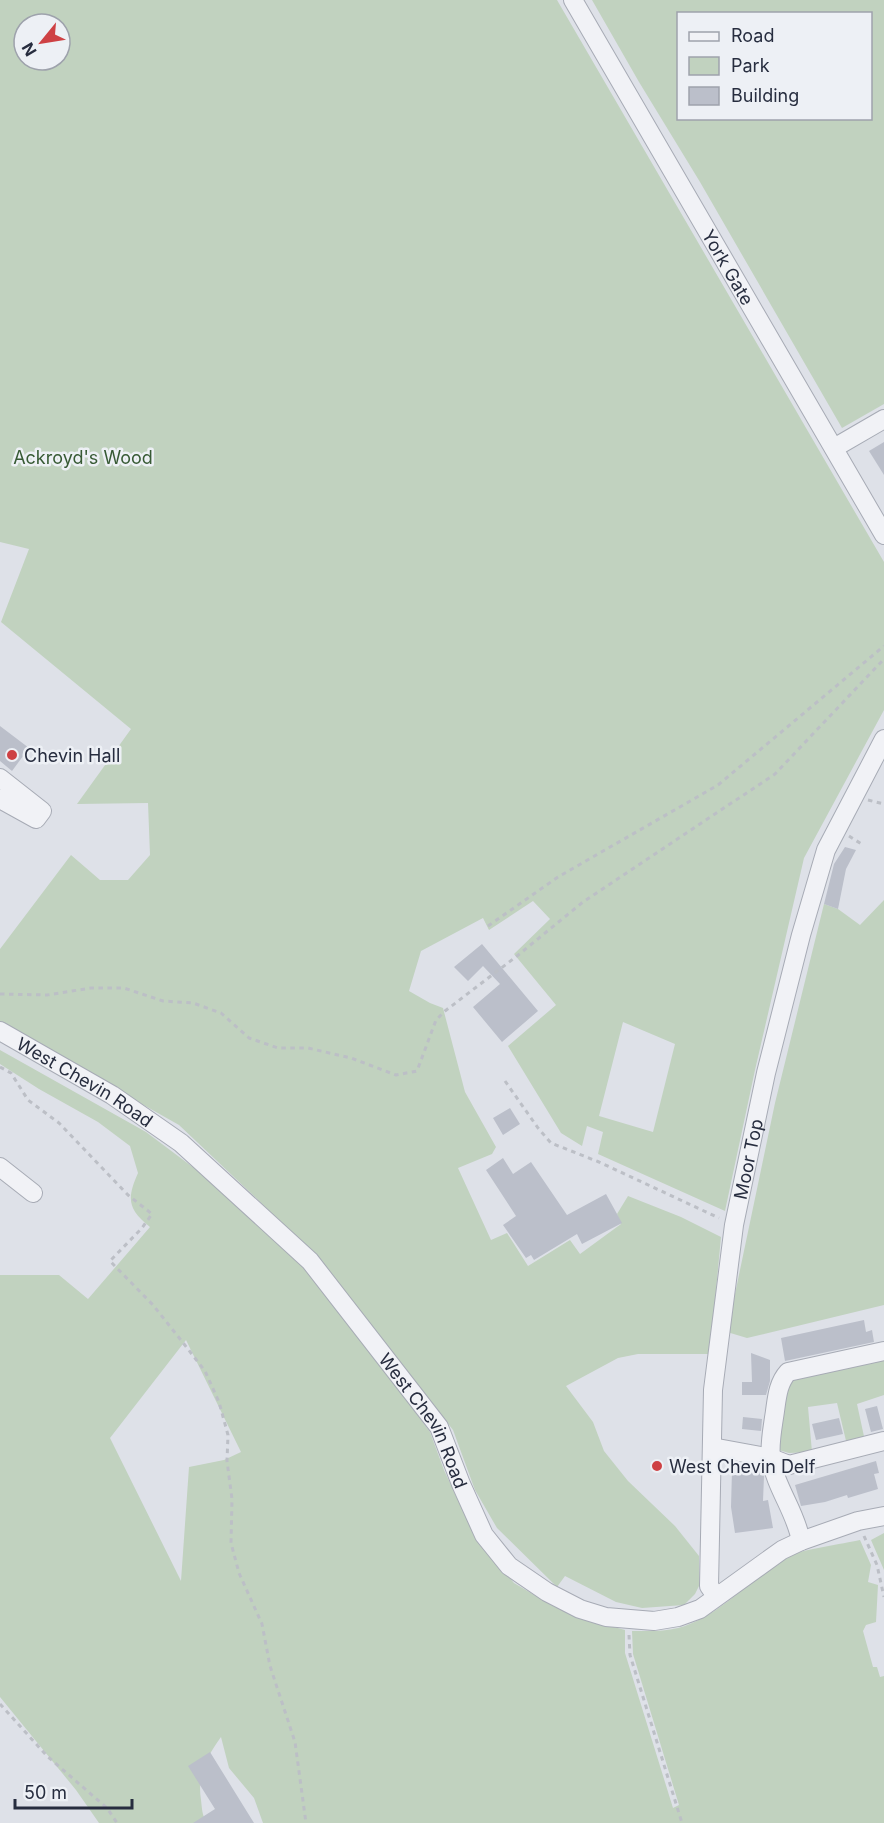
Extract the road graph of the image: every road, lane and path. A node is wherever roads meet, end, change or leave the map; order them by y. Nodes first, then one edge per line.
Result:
1 (573, 0) edge
2 (884, 419) edge
3 (834, 448) junction
4 (884, 535) edge
5 (884, 646) edge
6 (884, 659) edge
7 (884, 740) edge
8 (0, 778) edge
9 (0, 799) edge
10 (488, 926) dead end
11 (0, 994) edge
12 (0, 1031) edge
13 (0, 1067) edge
14 (505, 1081) dead end
15 (0, 1167) edge
16 (33, 1193) dead end
17 (734, 1225) junction
18 (884, 1351) edge
19 (884, 1442) edge
20 (712, 1447) junction
21 (771, 1458) junction
22 (884, 1516) edge
23 (858, 1521) junction
24 (801, 1541) junction
25 (717, 1596) junction
26 (884, 1597) edge
27 (632, 1620) junction
28 (0, 1704) edge
29 (117, 1823) edge
30 (306, 1823) edge
31 (682, 1823) edge

1 - 3 street, York Gate
2 - 3 street
3 - 4 street, York Gate
5 - 10 path
6 - 11 path
7 - 17 street, Moor Top
8 - 9 street
12 - 27 street, West Chevin Road
13 - 30 path
14 - 17 path
15 - 16 street
17 - 20 street, Moor Top
18 - 21 street
19 - 21 street
20 - 21 street
20 - 25 street, Moor Top
21 - 24 street
22 - 23 street, West Chevin Road
23 - 24 street, West Chevin Road
23 - 26 path
24 - 25 street, West Chevin Road
25 - 27 street, West Chevin Road
27 - 31 path
28 - 29 path

